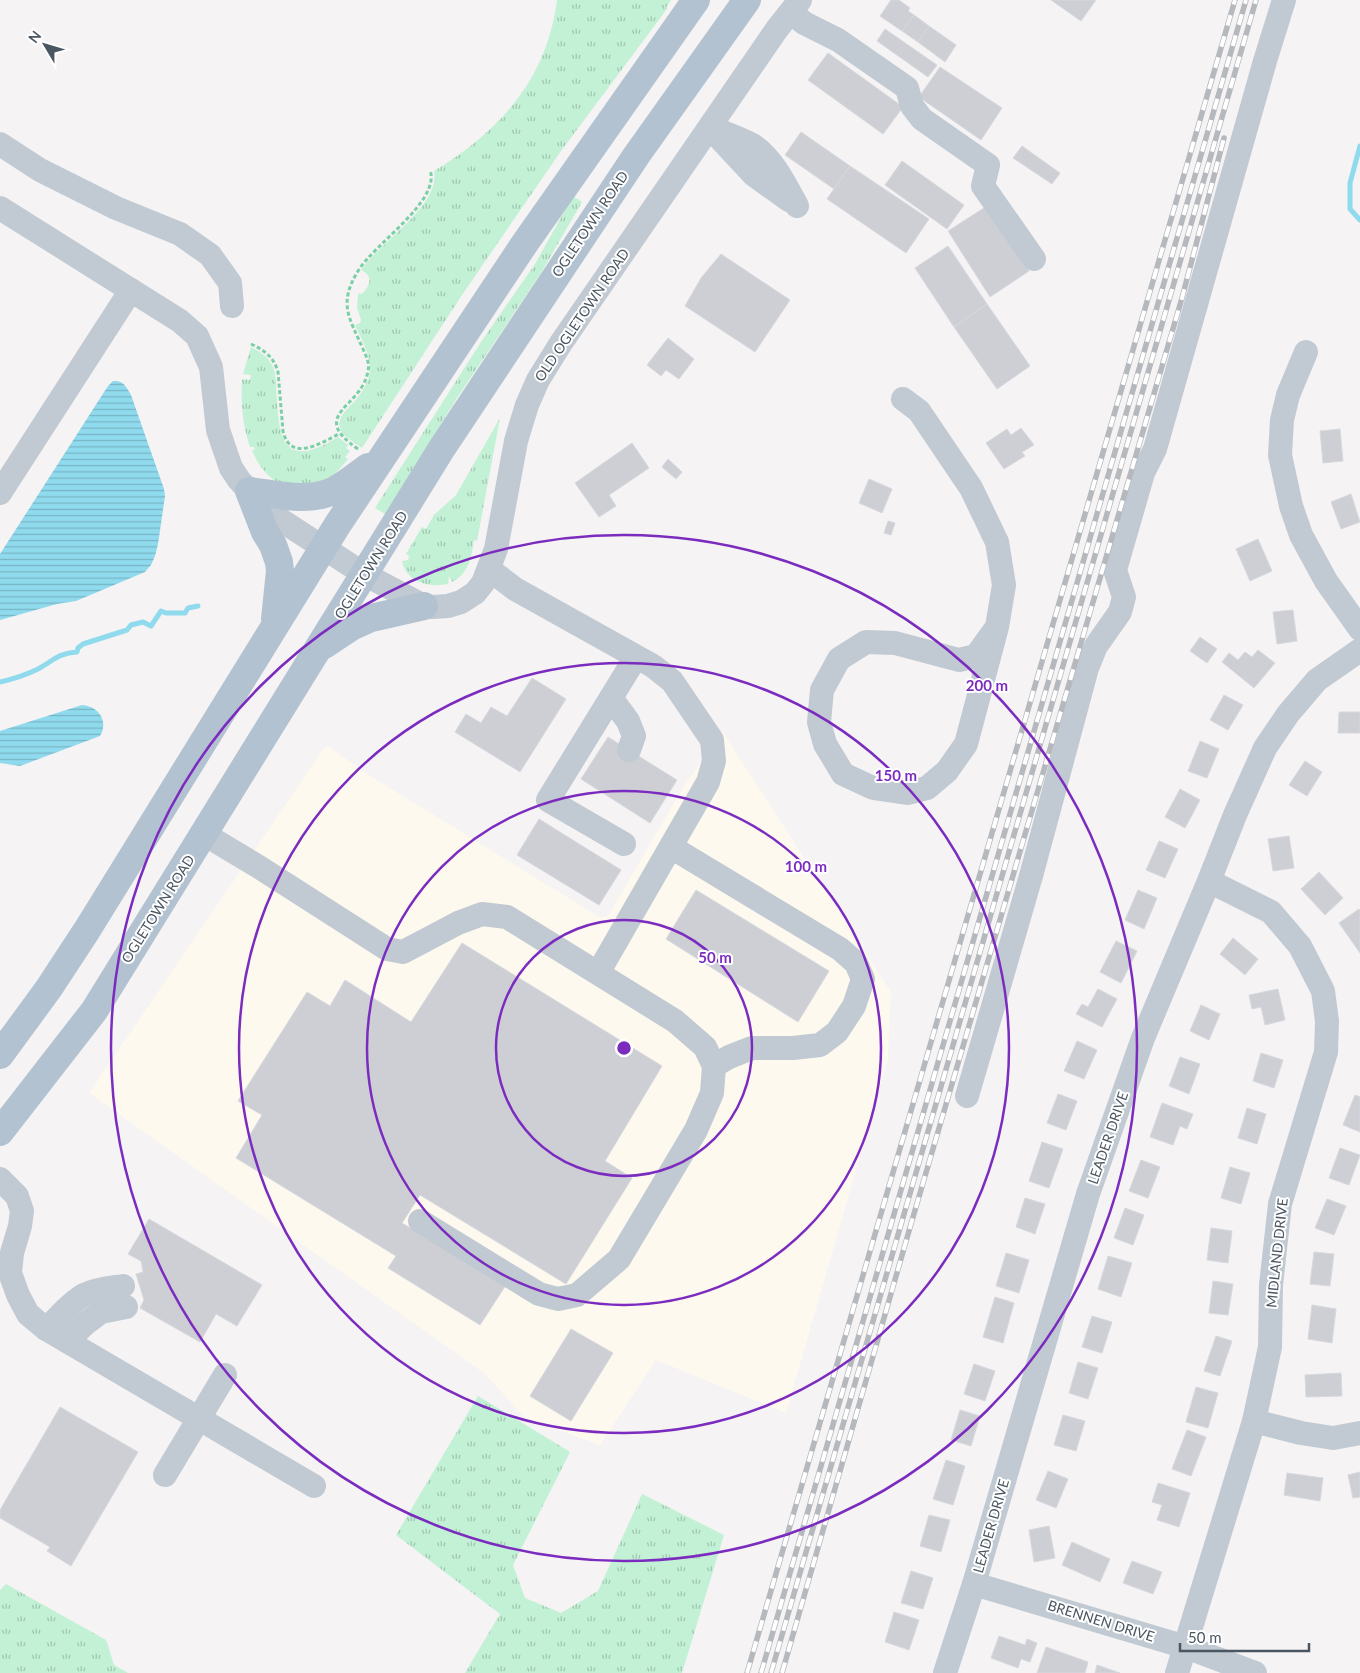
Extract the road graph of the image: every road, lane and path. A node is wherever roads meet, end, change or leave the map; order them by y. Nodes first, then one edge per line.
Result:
1 (683, 0) edge
2 (696, 0) edge
3 (747, 0) edge
4 (1284, 0) edge
5 (795, 6) edge
6 (666, 43) junction
7 (0, 144) edge
8 (430, 170) dead end
9 (0, 208) edge
10 (1034, 258) dead end
11 (131, 290) junction
12 (232, 306) dead end
13 (251, 344) dead end
14 (1306, 352) dead end
15 (903, 399) dead end
16 (339, 434) junction
17 (369, 455) junction
18 (249, 491) junction
19 (0, 493) edge
20 (323, 547) junction
21 (489, 569) junction
22 (364, 574) junction
23 (424, 606) junction
24 (997, 627) junction
25 (273, 628) junction
26 (1360, 629) edge
27 (318, 648) junction
28 (1360, 650) edge
29 (636, 656) junction
30 (611, 698) junction
31 (629, 750) dead end
32 (204, 834) junction
33 (624, 844) dead end
34 (671, 847) junction
35 (1209, 881) junction
36 (598, 973) junction
37 (0, 1055) edge
38 (714, 1066) junction
39 (967, 1096) dead end
40 (0, 1132) edge
41 (0, 1179) edge
42 (420, 1221) dead end
43 (5, 1274) edge
44 (46, 1329) junction
45 (67, 1342) junction
46 (225, 1375) dead end
47 (199, 1419) junction
48 (1254, 1421) junction
49 (1360, 1433) edge
50 (165, 1475) dead end
51 (314, 1486) dead end
52 (974, 1584) junction
53 (1186, 1647) junction
54 (944, 1673) edge
55 (1177, 1673) edge
56 (1255, 1673) edge

1 - 6 main road
2 - 6 main road
3 - 22 main road, OGLETOWN ROAD
4 - 39 street
5 - 10 street
5 - 21 street, OLD OGLETOWN ROAD
6 - 17 main road
7 - 12 street
8 - 16 path
9 - 11 street, OLD OGLETOWN ROAD
11 - 18 street, OLD OGLETOWN ROAD
11 - 19 street
13 - 16 path
14 - 26 street
15 - 24 street
16 - 17 path
17 - 18 main road
17 - 20 main road
18 - 20 street, OLD OGLETOWN ROAD
18 - 25 main road
20 - 22 street, OLD OGLETOWN ROAD
20 - 25 main road
21 - 23 street, OLD OGLETOWN ROAD
21 - 29 street
22 - 23 street, OLD OGLETOWN ROAD
22 - 27 main road, OGLETOWN ROAD
23 - 27 main road
24 - 24 street
25 - 37 main road
27 - 32 main road, OGLETOWN ROAD
28 - 35 street, LEADER DRIVE
29 - 30 street
29 - 34 street
30 - 31 street
30 - 33 street
32 - 36 street
32 - 40 main road, OGLETOWN ROAD
34 - 36 street
34 - 38 street
35 - 48 street, MIDLAND DRIVE
35 - 52 street, LEADER DRIVE
36 - 38 street
38 - 42 street
41 - 43 street
43 - 44 street
44 - 45 street
44 - 45 street
45 - 47 street
46 - 47 street
47 - 50 street
47 - 51 street
48 - 49 street
48 - 53 street, MIDLAND DRIVE
52 - 53 street, BRENNEN DRIVE
52 - 54 street, LEADER DRIVE
53 - 55 street, MIDLAND DRIVE
53 - 56 street, BRENNEN DRIVE

